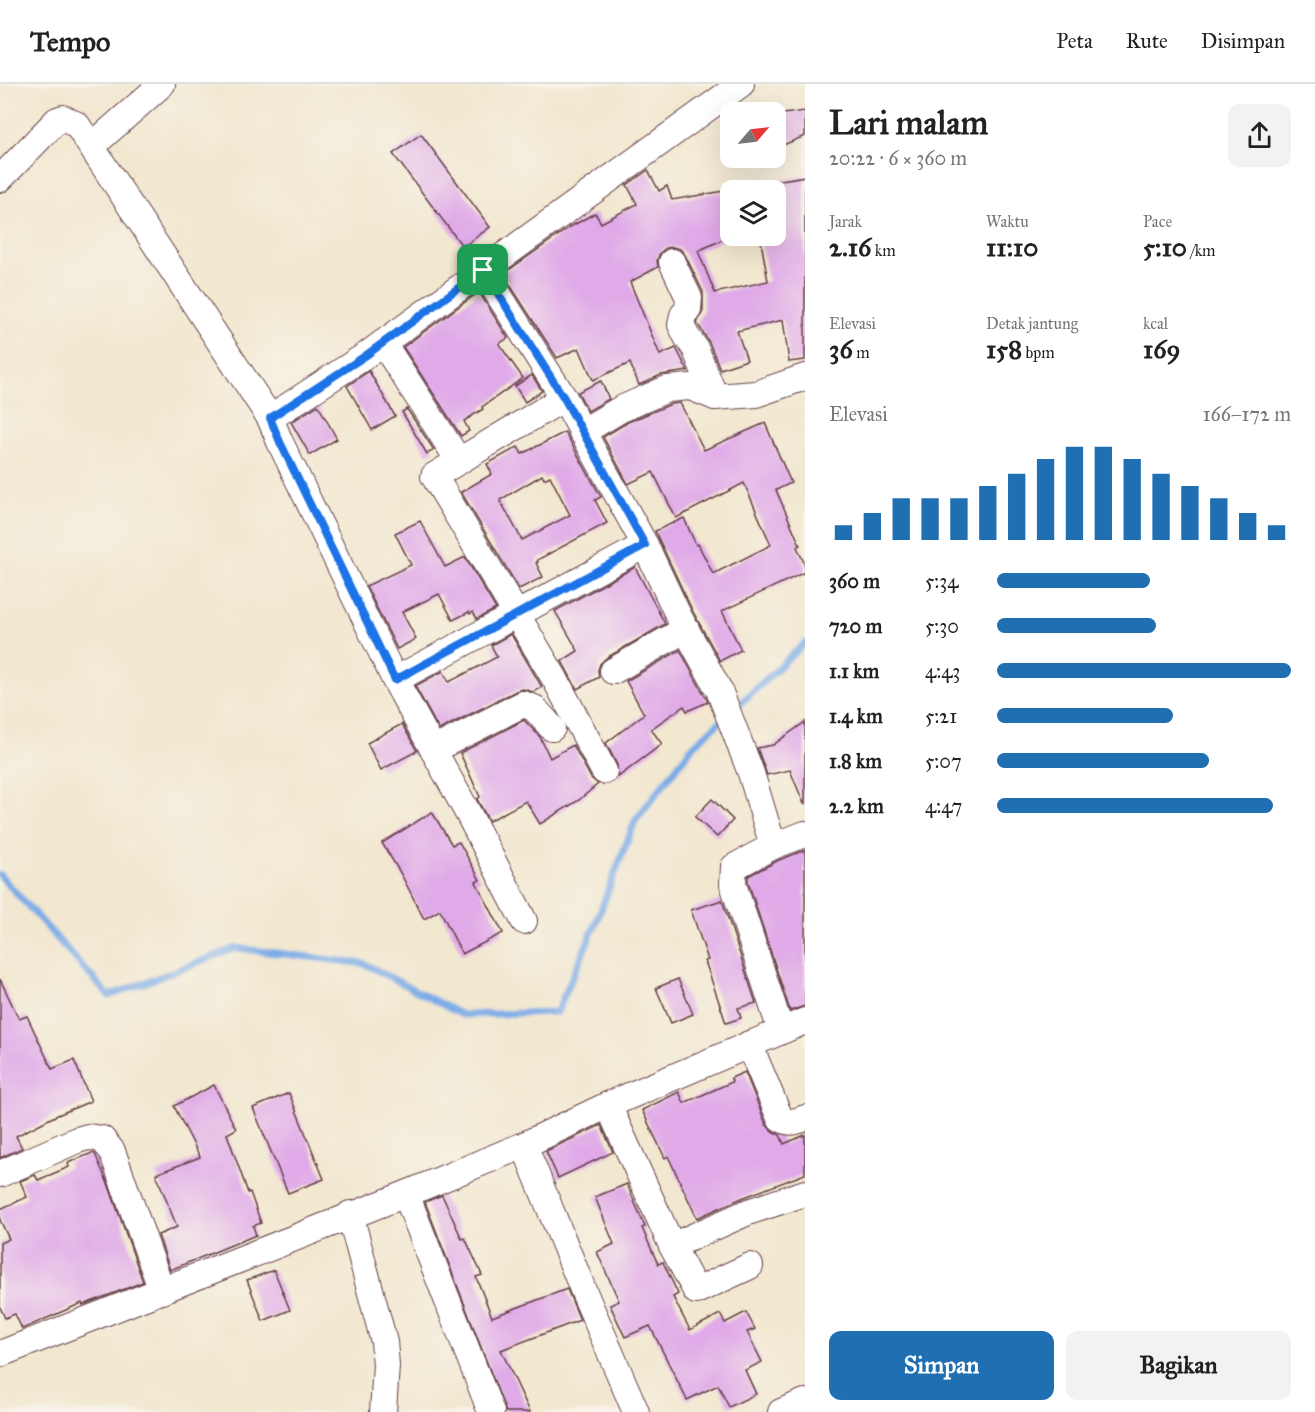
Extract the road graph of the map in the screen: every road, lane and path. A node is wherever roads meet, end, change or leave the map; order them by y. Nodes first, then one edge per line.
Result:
1 (162, 84) edge
2 (741, 84) edge
3 (92, 146) junction
4 (0, 179) edge
5 (672, 262) dead end
6 (483, 270) junction
7 (383, 343) junction
8 (805, 377) edge
9 (715, 397) junction
10 (564, 398) junction
11 (270, 418) junction
12 (582, 432) junction
13 (459, 461) junction
14 (645, 545) junction
15 (516, 615) junction
16 (686, 629) junction
17 (613, 671) dead end
18 (395, 680) junction
19 (552, 728) dead end
20 (433, 750) junction
21 (604, 771) dead end
22 (805, 834) edge
23 (773, 846) junction
24 (524, 921) dead end
25 (805, 1021) edge
26 (781, 1031) junction
27 (749, 1044) junction
28 (608, 1105) junction
29 (805, 1118) edge
30 (524, 1145) junction
31 (0, 1174) edge
32 (805, 1193) edge
33 (406, 1194) junction
34 (350, 1214) junction
35 (672, 1246) junction
36 (750, 1266) dead end
37 (162, 1291) junction
38 (1, 1350) edge
39 (805, 1402) edge
40 (383, 1412) edge
41 (490, 1412) edge
42 (636, 1412) edge
43 (781, 1412) edge

1 - 3 street
2 - 6 street
3 - 4 street
3 - 11 street
5 - 9 street
6 - 7 street
6 - 10 street
7 - 11 street
7 - 13 street
8 - 9 street
9 - 12 street
10 - 12 street
10 - 13 street
11 - 18 street
12 - 14 street
13 - 15 street
14 - 15 street
14 - 16 street
15 - 18 street
15 - 21 street
16 - 17 street
16 - 23 street
18 - 20 street
19 - 20 street
20 - 24 street
22 - 23 street
23 - 26 street
25 - 26 street
26 - 27 street
27 - 28 street
27 - 29 street
28 - 30 street
28 - 35 street
30 - 33 street
30 - 42 street
31 - 37 street
32 - 35 street
33 - 34 street
33 - 41 street
34 - 37 street
34 - 40 street
35 - 36 street
37 - 38 street
39 - 43 street

